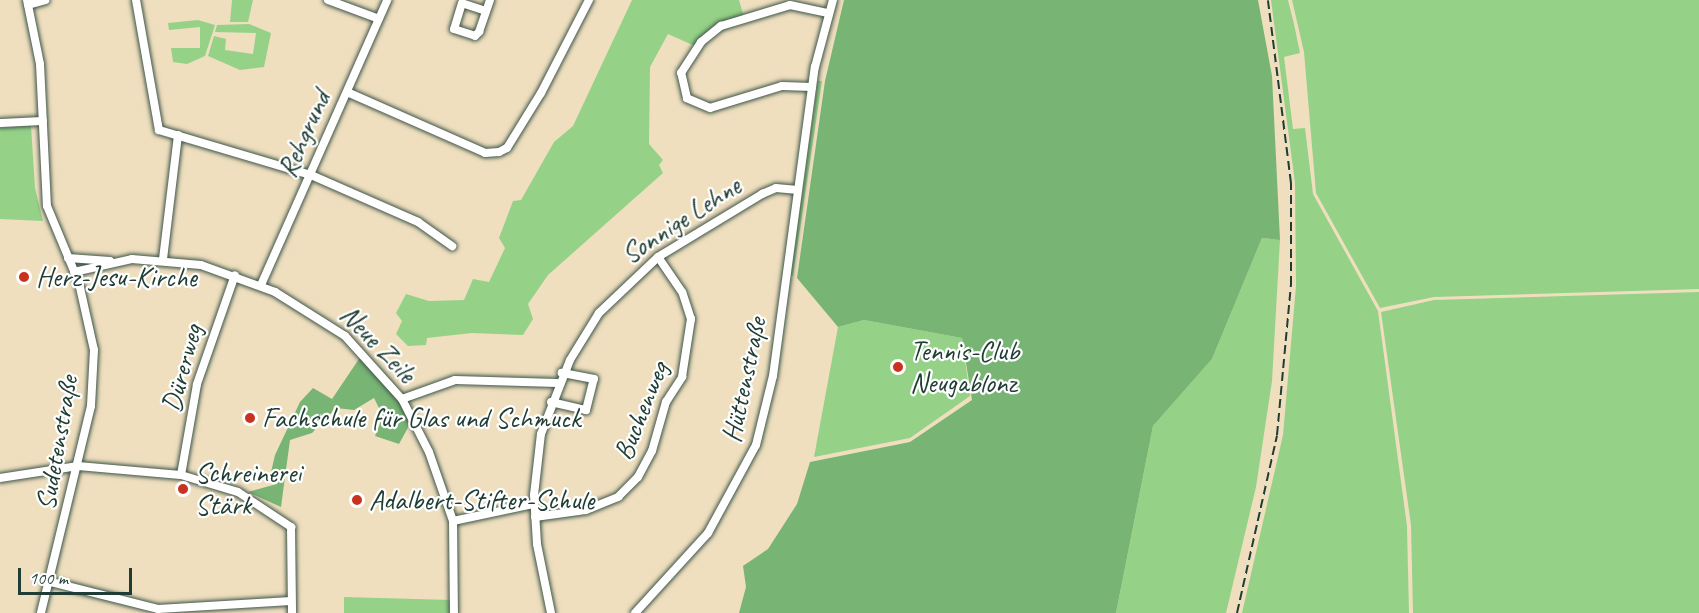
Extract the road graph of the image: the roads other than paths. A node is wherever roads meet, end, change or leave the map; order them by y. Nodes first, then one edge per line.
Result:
1 (45, 0) edge
2 (136, 0) edge
3 (328, 0) edge
4 (387, 0) edge
5 (490, 0) edge
6 (590, 0) edge
7 (833, 0) edge
8 (27, 2) edge
9 (459, 2) edge
10 (486, 11) junction
11 (828, 13) junction
12 (379, 20) junction
13 (812, 87) junction
14 (347, 92) junction
15 (43, 121) junction
16 (0, 123) edge
17 (178, 135) junction
18 (310, 175) junction
19 (798, 190) junction
20 (452, 246) dead end
21 (658, 257) junction
22 (68, 258) junction
23 (163, 259) junction
24 (111, 261) junction
25 (74, 272) junction
26 (235, 275) junction
27 (261, 285) junction
28 (562, 372) junction
29 (557, 383) junction
30 (402, 399) junction
31 (551, 402) junction
32 (78, 466) junction
33 (181, 475) junction
34 (0, 478) edge
35 (534, 504) junction
36 (535, 517) junction
37 (453, 521) junction
38 (51, 582) junction
39 (291, 601) junction
40 (41, 613) edge
41 (292, 613) edge
42 (454, 613) edge
43 (551, 613) edge
44 (635, 613) edge

1 - 8 street
2 - 17 street
3 - 12 street
4 - 12 street, Rehgrund
5 - 10 street
6 - 14 street
7 - 11 street, Hüttenstraße
8 - 15 street, Sudetenstraße
9 - 10 street
9 - 10 street
11 - 13 street, Hüttenstraße
11 - 13 street
12 - 14 street, Rehgrund
13 - 19 street, Hüttenstraße
14 - 18 street, Rehgrund
15 - 16 street
15 - 22 street, Sudetenstraße
17 - 18 street
17 - 23 street
18 - 20 street
18 - 27 street, Rehgrund
19 - 21 street, Sonnige Lehne
19 - 44 street, Hüttenstraße
21 - 28 street, Sonnige Lehne
21 - 36 street, Buchenweg
22 - 24 street, Neue Zeile
22 - 25 street, Sudetenstraße
23 - 24 street, Neue Zeile
23 - 26 street, Neue Zeile
24 - 25 street, Neue Zeile
25 - 32 street, Sudetenstraße
26 - 27 street, Neue Zeile
26 - 33 street, Dürerweg
27 - 30 street, Neue Zeile
28 - 29 street, Sonnige Lehne
28 - 31 street
29 - 30 street
29 - 31 street, Sonnige Lehne
30 - 37 street, Neue Zeile
31 - 35 street, Sonnige Lehne
32 - 33 street
32 - 34 street
32 - 38 street, Sudetenstraße
33 - 39 street
35 - 36 street, Sonnige Lehne
35 - 37 street
36 - 43 street, Sonnige Lehne
37 - 42 street, Neue Zeile
38 - 39 street
38 - 40 street, Sudetenstraße
39 - 41 street

